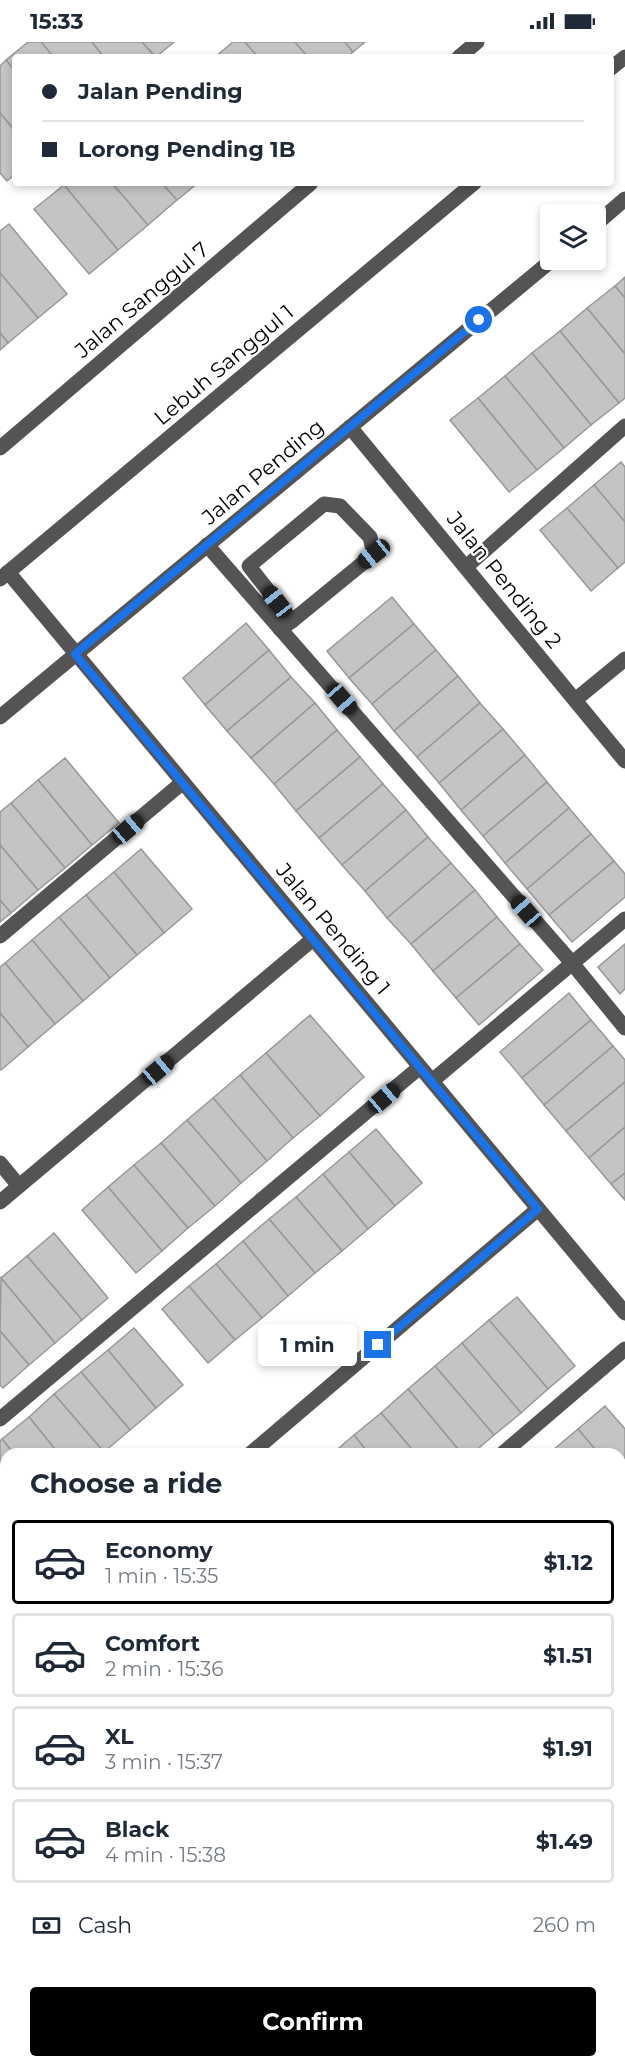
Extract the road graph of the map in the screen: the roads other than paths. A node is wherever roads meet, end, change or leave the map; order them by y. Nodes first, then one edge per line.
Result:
1 (477, 42) edge
2 (463, 54) edge
3 (307, 186) edge
4 (470, 186) edge
5 (625, 199) edge
6 (606, 215) edge
7 (540, 270) edge
8 (625, 426) edge
9 (350, 427) junction
10 (0, 448) edge
11 (207, 545) junction
12 (466, 567) junction
13 (4, 575) edge
14 (286, 625) junction
15 (75, 654) junction
16 (625, 659) edge
17 (575, 700) junction
18 (0, 717) edge
19 (625, 761) edge
20 (183, 782) junction
21 (625, 919) edge
22 (0, 936) edge
23 (313, 939) junction
24 (572, 963) junction
25 (625, 1028) edge
26 (420, 1067) junction
27 (432, 1081) junction
28 (0, 1163) edge
29 (19, 1186) junction
30 (0, 1202) edge
31 (538, 1209) junction
32 (625, 1313) edge
33 (625, 1349) edge
34 (0, 1419) edge
35 (258, 1448) edge
36 (509, 1448) edge

1 - 2 street
3 - 10 street, Jalan Sanggul 7
4 - 13 street, Lebuh Sanggul 1
5 - 6 street
7 - 9 street, Jalan Pending
8 - 12 street
9 - 11 street, Jalan Pending
9 - 12 street, Jalan Pending 2
11 - 14 street
11 - 15 street, Jalan Pending
12 - 17 street, Jalan Pending 2
13 - 15 street, Jalan Pending 1
14 - 14 street
14 - 24 street
15 - 18 street, Jalan Pending
15 - 20 street, Jalan Pending 1
16 - 17 street
17 - 19 street, Jalan Pending 2
20 - 22 street
20 - 23 street, Jalan Pending 1
21 - 24 street
23 - 26 street, Jalan Pending 1
23 - 29 street
24 - 25 street
24 - 27 street
26 - 27 street, Jalan Pending 1
26 - 34 street
27 - 31 street, Jalan Pending 1
28 - 29 street
29 - 30 street
31 - 32 street, Jalan Pending 1
31 - 35 street
33 - 36 street

